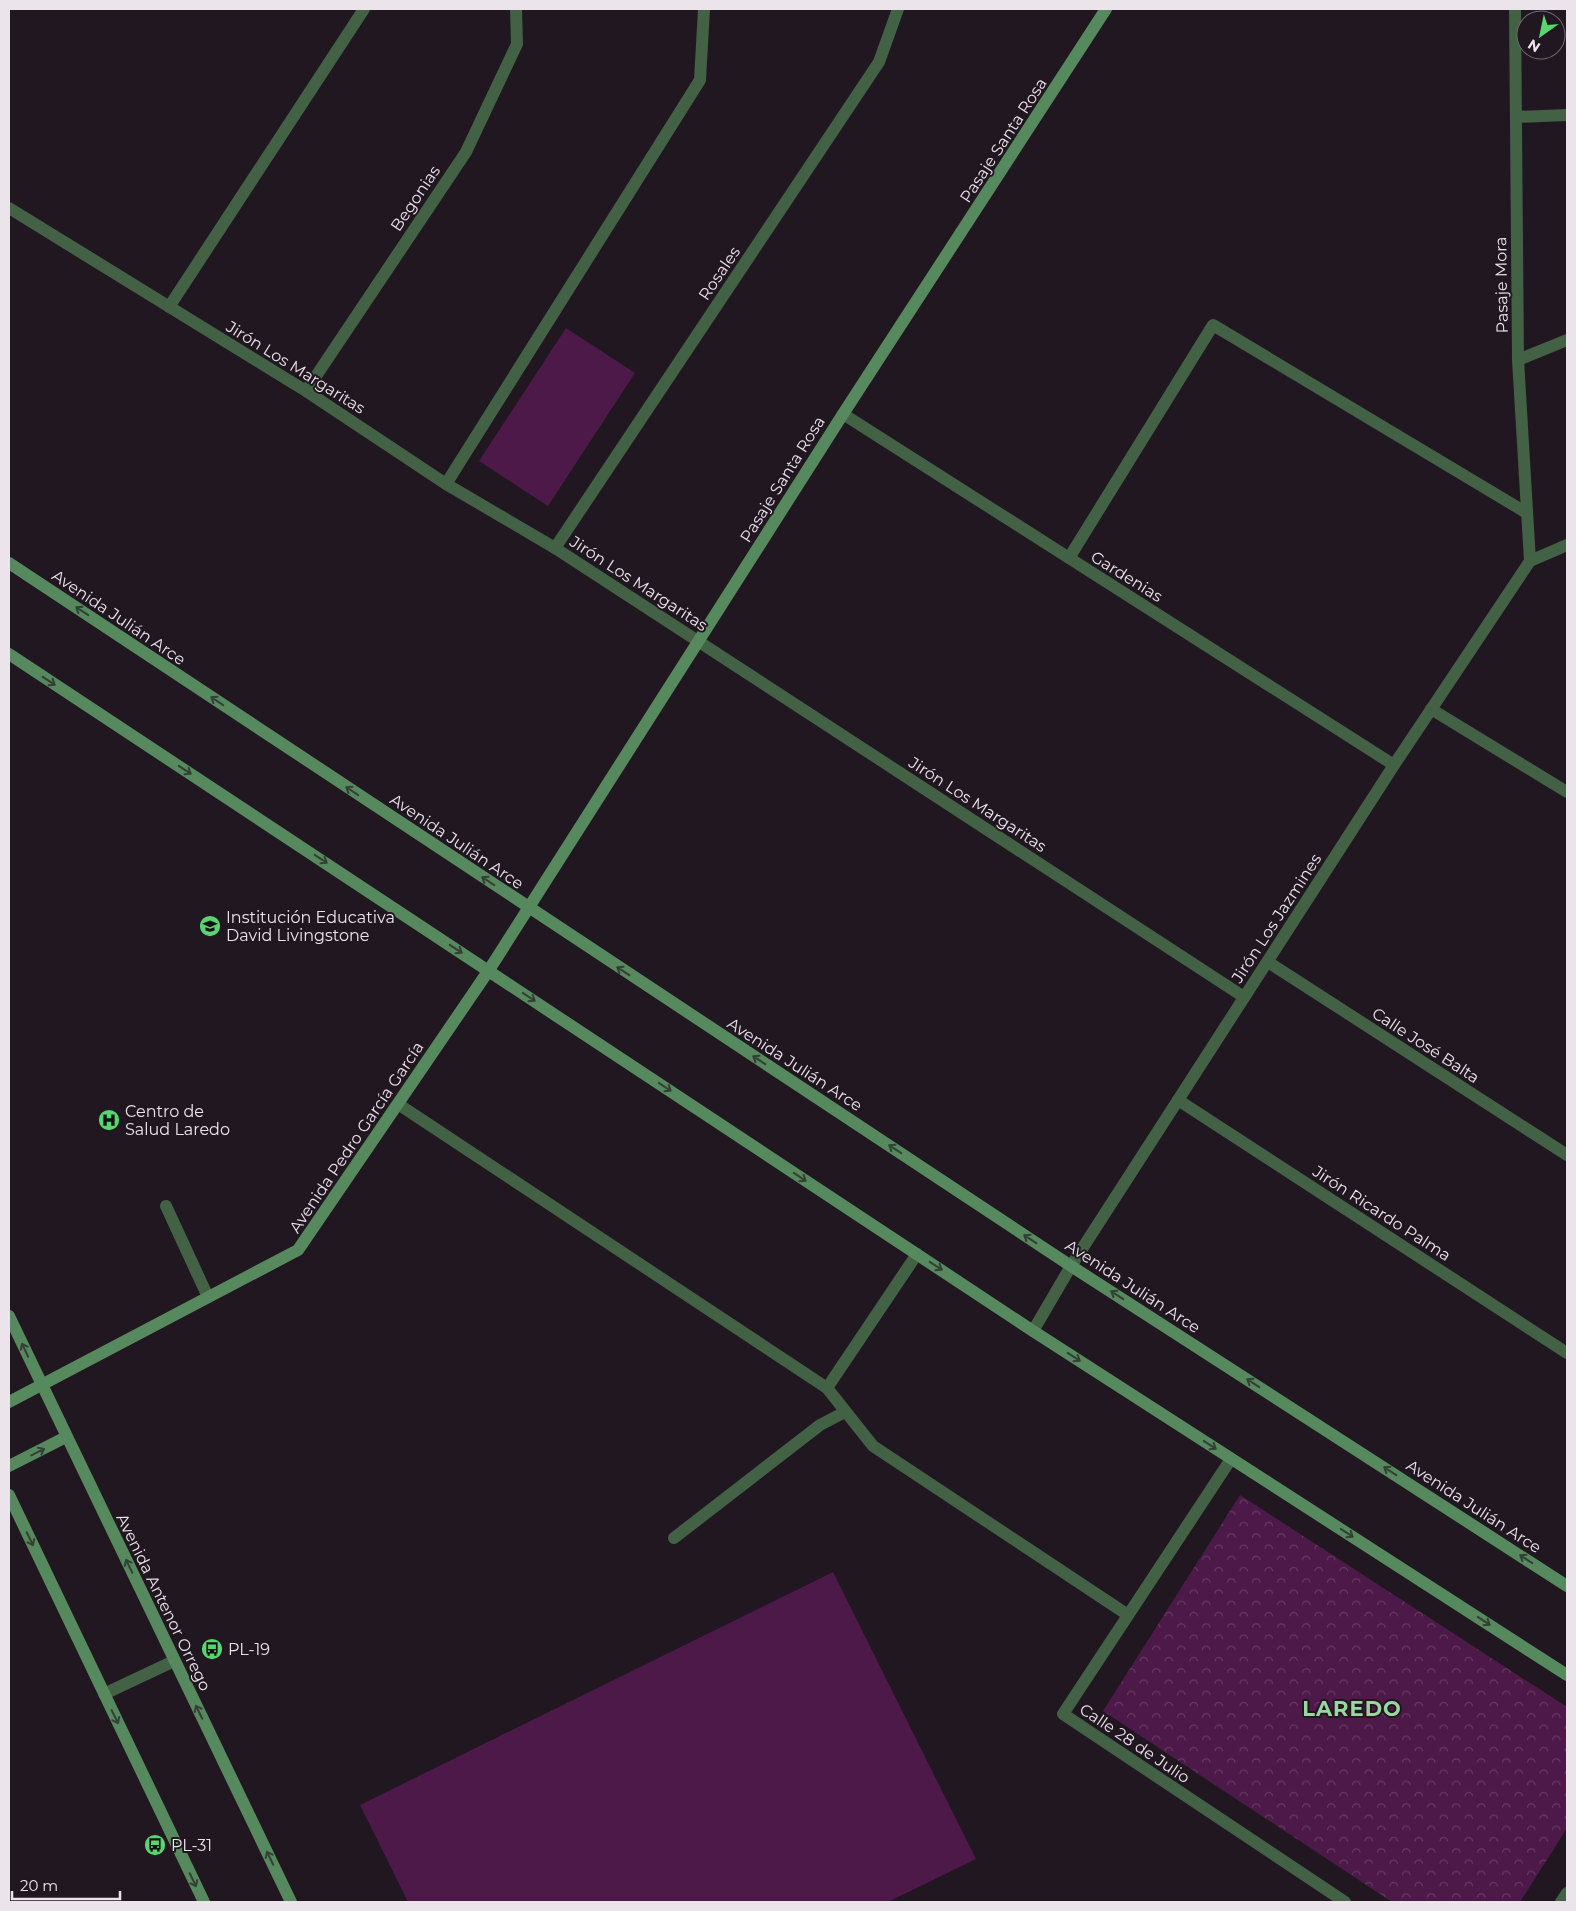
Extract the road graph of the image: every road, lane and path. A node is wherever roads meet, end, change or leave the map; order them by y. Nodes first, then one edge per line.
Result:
1 (364, 9) edge
2 (516, 9) edge
3 (704, 9) edge
4 (898, 9) edge
5 (1106, 9) edge
6 (1515, 9) edge
7 (1567, 115) edge
8 (1516, 117) junction
9 (9, 208) edge
10 (169, 307) junction
11 (1567, 340) edge
12 (1518, 360) junction
13 (306, 391) junction
14 (843, 414) junction
15 (446, 484) junction
16 (1527, 512) junction
17 (1567, 545) edge
18 (555, 548) junction
19 (1069, 558) junction
20 (1530, 561) junction
21 (9, 563) edge
22 (698, 641) junction
23 (9, 654) edge
24 (1431, 709) junction
25 (1394, 764) junction
26 (1567, 792) edge
27 (528, 908) junction
28 (1268, 962) junction
29 (489, 970) junction
30 (1244, 997) junction
31 (1178, 1100) junction
32 (398, 1104) junction
33 (1567, 1156) edge
34 (166, 1206) dead end
35 (917, 1254) junction
36 (1071, 1266) junction
37 (208, 1297) junction
38 (9, 1316) edge
39 (1033, 1331) junction
40 (1567, 1353) edge
41 (41, 1385) junction
42 (827, 1388) junction
43 (9, 1402) edge
44 (846, 1412) junction
45 (66, 1437) junction
46 (1232, 1459) junction
47 (9, 1466) edge
48 (9, 1495) edge
49 (674, 1538) dead end
50 (1567, 1586) edge
51 (1128, 1614) junction
52 (174, 1661) junction
53 (1567, 1675) edge
54 (104, 1694) junction
55 (1567, 1893) edge
56 (204, 1902) edge
57 (291, 1902) edge
58 (1345, 1902) edge
59 (1561, 1902) edge

1 - 10 street
2 - 13 street, Begonias
3 - 15 street
4 - 18 street, Rosales
5 - 14 main road, Pasaje Santa Rosa
6 - 8 street, Pasaje Mora
7 - 8 street
8 - 12 street, Pasaje Mora
9 - 10 street, Jirón Los Margaritas
10 - 13 street, Jirón Los Margaritas
11 - 12 street
12 - 16 street, Pasaje Mora
13 - 15 street, Jirón Los Margaritas
14 - 19 street, Gardenias
14 - 22 main road, Pasaje Santa Rosa
15 - 18 street, Jirón Los Margaritas
16 - 19 street
16 - 20 street, Pasaje Mora
17 - 20 street
18 - 22 street, Jirón Los Margaritas
19 - 25 street, Gardenias
20 - 24 street, Jirón Los Jazmines
27 -> 21 main road, Avenida Julián Arce
22 - 27 main road, Pasaje Santa Rosa
22 - 30 street, Jirón Los Margaritas
23 -> 29 main road
24 - 25 street, Jirón Los Jazmines
24 - 26 street
25 - 28 street, Jirón Los Jazmines
27 - 29 main road, Pasaje Santa Rosa
36 -> 27 main road, Avenida Julián Arce
28 - 30 street, Jirón Los Jazmines
28 - 33 street, Calle José Balta
29 - 32 main road, Avenida Pedro García García
29 -> 35 main road
30 - 31 street, Jirón Los Jazmines
31 - 36 street, Jirón Los Jazmines
31 - 40 street, Jirón Ricardo Palma
32 - 37 main road, Avenida Pedro García García
32 - 42 street
34 - 37 street
35 -> 39 main road
35 - 42 street
36 - 39 street, Jirón Los Jazmines
50 -> 36 main road, Avenida Julián Arce
37 - 41 main road, Avenida Pedro García García
41 -> 38 main road, Avenida Antenor Orrego
39 -> 46 main road
41 - 43 main road, Avenida Pedro García García
41 - 45 main road, Avenida Antenor Orrego
42 - 44 street
44 - 49 street
44 - 51 street
47 -> 45 main road
52 -> 45 main road, Avenida Antenor Orrego
46 - 51 street, Calle 28 de Julio
46 -> 53 main road
48 -> 54 main road
51 - 58 street, Calle 28 de Julio
52 - 54 street
57 -> 52 main road, Avenida Antenor Orrego
54 -> 56 main road
55 - 59 street

